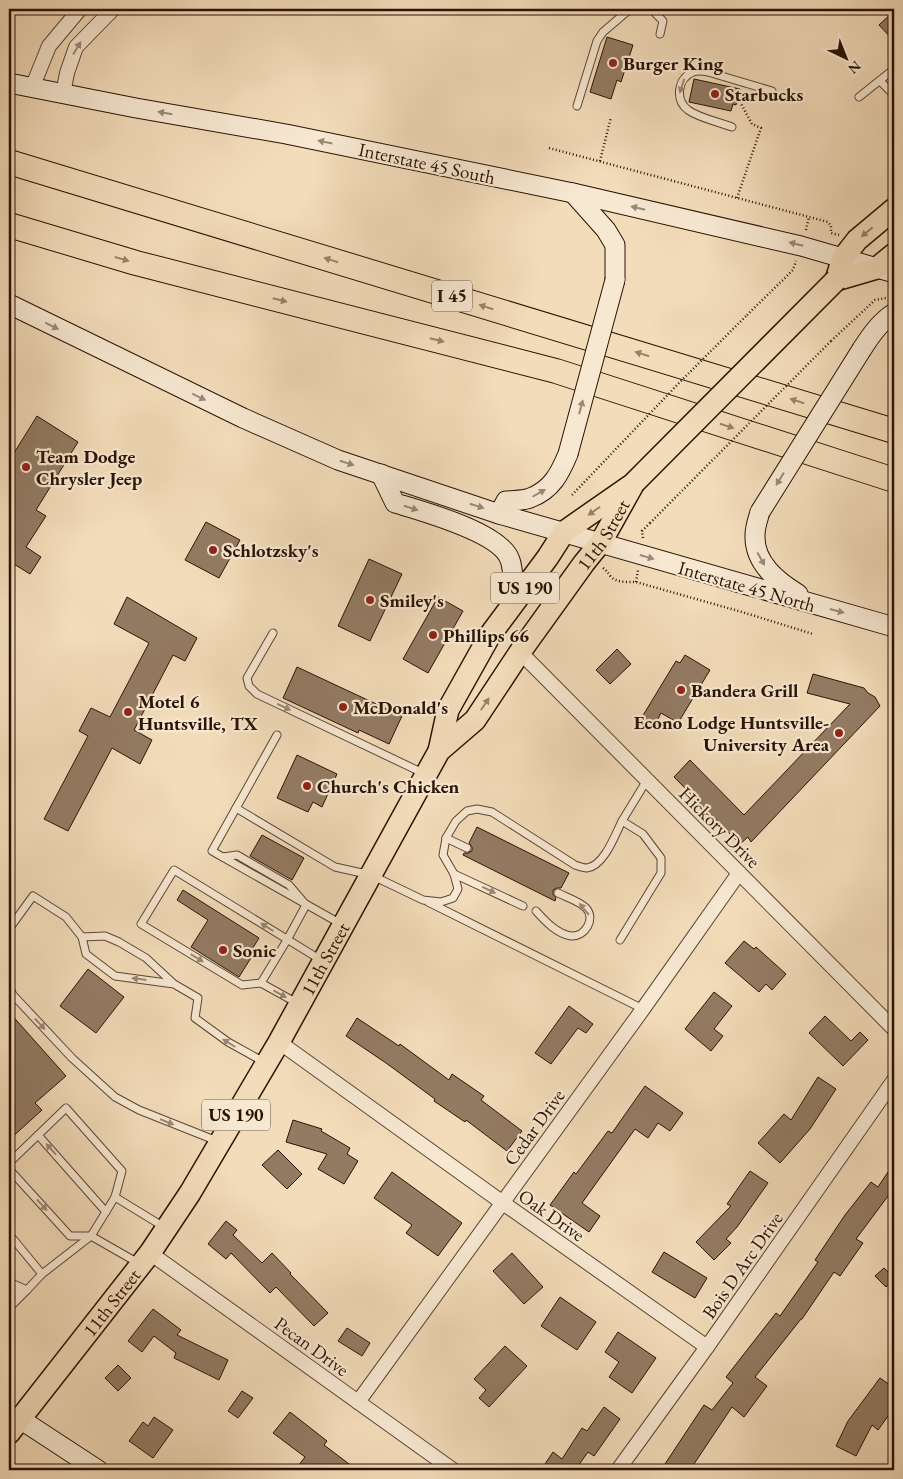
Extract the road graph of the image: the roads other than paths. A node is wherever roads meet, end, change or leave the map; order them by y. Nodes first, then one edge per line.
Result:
1 (80, 9) edge
2 (113, 9) edge
3 (630, 9) edge
4 (651, 9) edge
5 (660, 34) dead end
6 (894, 70) edge
7 (880, 81) junction
8 (9, 83) edge
9 (32, 88) junction
10 (772, 91) dead end
11 (64, 94) junction
12 (894, 95) edge
13 (859, 97) dead end
14 (577, 106) dead end
15 (732, 127) dead end
16 (9, 162) edge
17 (573, 193) junction
18 (894, 209) edge
19 (9, 224) edge
20 (9, 232) edge
21 (88, 249) junction
22 (894, 254) edge
23 (843, 258) junction
24 (886, 270) edge
25 (836, 280) junction
26 (9, 304) edge
27 (894, 313) edge
28 (894, 431) edge
29 (381, 474) junction
30 (894, 480) edge
31 (634, 483) junction
32 (499, 514) junction
33 (564, 532) junction
34 (601, 542) junction
35 (515, 602) junction
36 (812, 603) junction
37 (894, 627) edge
38 (273, 633) dead end
39 (520, 652) junction
40 (470, 672) junction
41 (277, 735) dead end
42 (439, 750) junction
43 (426, 774) junction
44 (647, 780) junction
45 (236, 808) junction
46 (622, 821) junction
47 (446, 838) junction
48 (467, 848) dead end
49 (739, 873) junction
50 (454, 874) junction
51 (371, 875) junction
52 (558, 893) dead end
53 (423, 900) junction
54 (306, 905) junction
55 (524, 906) dead end
56 (536, 911) dead end
57 (343, 926) junction
58 (9, 929) edge
59 (82, 937) junction
60 (287, 940) junction
61 (620, 940) dead end
62 (323, 962) junction
63 (261, 983) junction
64 (174, 984) junction
65 (9, 987) edge
66 (300, 1005) junction
67 (643, 1010) junction
68 (894, 1029) edge
69 (279, 1042) junction
70 (266, 1064) junction
71 (894, 1080) edge
72 (38, 1135) junction
73 (220, 1142) junction
74 (9, 1163) edge
75 (9, 1169) edge
76 (115, 1196) junction
77 (503, 1203) junction
78 (106, 1212) junction
79 (166, 1228) junction
80 (9, 1234) edge
81 (91, 1236) junction
82 (145, 1259) junction
83 (42, 1274) junction
84 (9, 1282) edge
85 (27, 1290) junction
86 (9, 1294) edge
87 (9, 1308) edge
88 (707, 1347) junction
89 (358, 1402) junction
90 (12, 1421) edge
91 (98, 1470) edge
92 (453, 1470) edge
93 (618, 1470) edge

1 - 9 street
11 -> 2 street
3 - 14 lane
4 - 5 lane
6 - 7 lane
7 - 12 lane
7 - 13 lane
8 - 9 main road, Interstate 45 South
9 - 11 main road, Interstate 45 South
10 -> 15 lane
17 -> 11 main road, Interstate 45 South
28 -> 16 highway, I 45
23 -> 17 main road, Interstate 45 South
32 -> 17 main road, bridge
18 -> 23 main road
19 - 21 highway, I 45
20 - 21 highway
21 -> 30 highway, I 45
22 - 24 main road
23 - 24 main road
23 - 25 main road, 11th Street / US 190
24 - 25 main road
25 - 31 main road, 11th Street / US 190, bridge
26 -> 29 main road
27 -> 36 main road, bridge
29 -> 32 main road
29 -> 35 main road
31 -> 33 main road, 11th Street / US 190
31 - 34 main road, 11th Street
32 - 33 main road
33 - 34 main road
33 - 35 main road, 11th Street / US 190
34 -> 36 main road, Interstate 45 North
34 - 39 main road, 11th Street / US 190
35 - 40 main road, 11th Street / US 190
36 -> 37 main road, Interstate 45 North
38 -> 43 lane
42 -> 39 main road, 11th Street / US 190
39 - 44 street, Hickory Drive
40 - 42 main road, 11th Street / US 190
40 - 42 main road
41 - 45 lane
42 - 43 main road, 11th Street / US 190
43 - 51 main road, 11th Street / US 190
44 - 46 lane
44 - 49 street, Hickory Drive
45 - 51 lane
45 - 54 lane
46 - 47 lane
46 - 61 lane
47 - 48 lane
47 - 50 lane
49 - 67 street, Cedar Drive
49 - 68 street, Hickory Drive
50 - 53 lane
50 -> 55 lane
51 - 53 lane
51 - 57 main road, 11th Street / US 190
56 -> 52 lane
53 - 67 lane
54 - 57 lane
54 - 60 lane
57 - 62 main road, 11th Street / US 190
58 - 59 lane
59 - 64 lane
64 -> 59 lane
60 - 62 lane
60 - 63 lane
60 -> 63 lane
62 - 66 main road, 11th Street / US 190
63 -> 66 lane
70 -> 64 lane
65 -> 73 lane
66 - 69 main road, 11th Street / US 190
67 - 77 street, Cedar Drive
69 - 70 main road, 11th Street / US 190
69 - 77 street, Oak Drive
70 - 73 main road, 11th Street / US 190
71 - 88 street, Bois D Arc Drive
72 - 74 lane
72 - 76 lane
78 -> 72 lane
73 - 79 main road, 11th Street / US 190
75 -> 81 lane
76 - 78 lane
76 - 79 lane
77 - 88 street, Oak Drive
77 - 89 street, Cedar Drive
78 - 81 lane
79 - 82 main road, 11th Street / US 190
80 - 83 lane
81 - 82 lane
81 - 83 lane
82 - 89 street, Pecan Drive
82 - 90 main road, 11th Street / US 190
83 - 85 lane
84 - 85 lane
85 - 86 lane
85 - 87 lane
88 - 93 street, Bois D Arc Drive
89 - 92 street, Pecan Drive
90 - 91 main road

